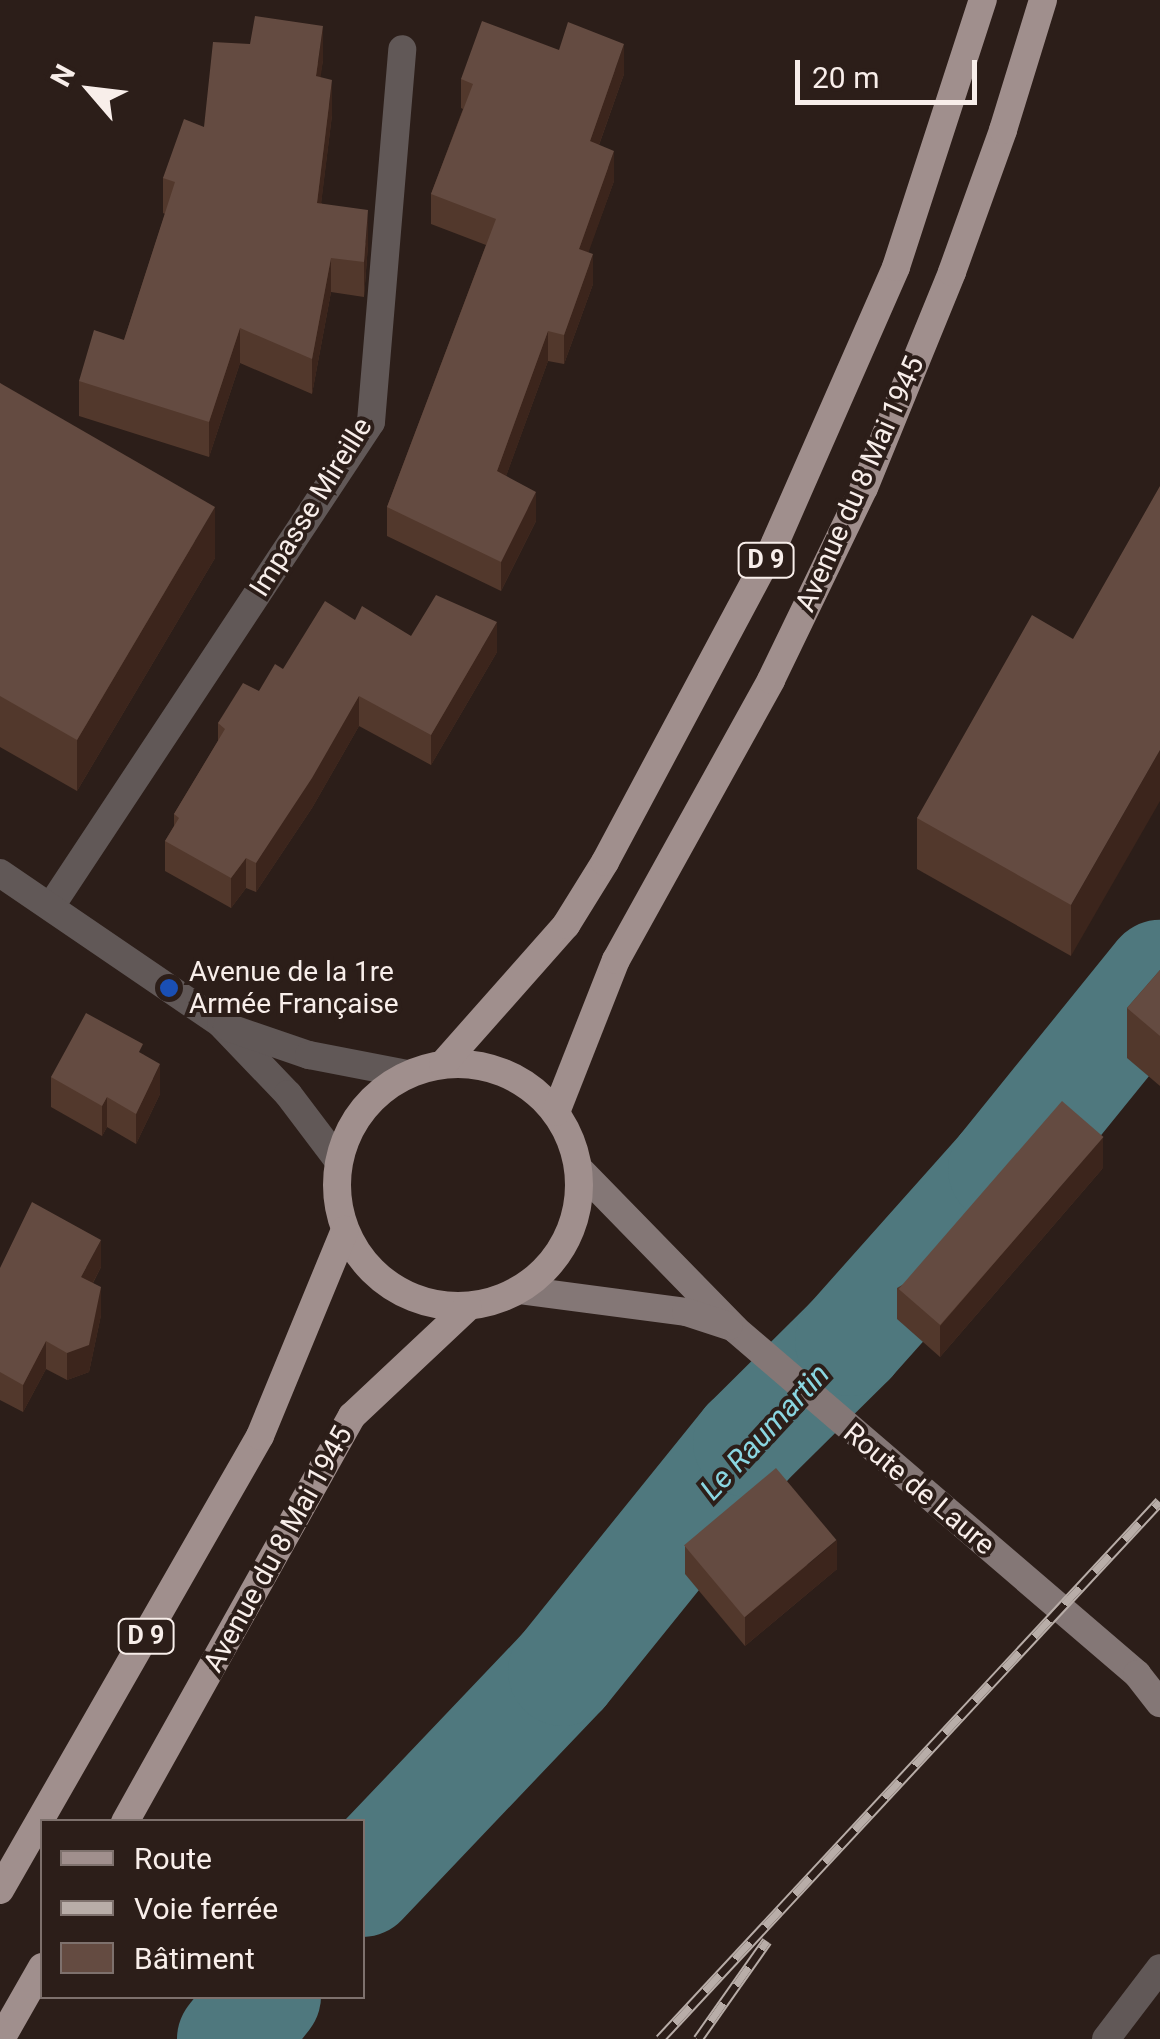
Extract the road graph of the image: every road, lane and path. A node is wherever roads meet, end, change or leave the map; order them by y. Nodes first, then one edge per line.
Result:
1 (983, 0) edge
2 (1042, 0) edge
3 (402, 49) dead end
4 (0, 872) edge
5 (51, 906) junction
6 (221, 1024) junction
7 (444, 1064) junction
8 (407, 1074) junction
9 (556, 1112) junction
10 (338, 1160) junction
11 (580, 1170) junction
12 (345, 1230) junction
13 (520, 1290) junction
14 (468, 1306) junction
15 (735, 1328) junction
16 (1160, 1703) edge
17 (41, 1819) edge
18 (127, 1819) edge
19 (40, 1820) edge
20 (0, 1890) edge
21 (1160, 1968) edge
22 (40, 1971) edge
23 (1, 2039) edge
24 (1106, 2039) edge

1 - 7 main road, Avenue du 8 Mai 1945 / D 9
2 - 9 main road, Avenue du 8 Mai 1945 / D 9
3 - 5 street, Impasse Mireille
4 - 5 street
5 - 6 street
6 - 8 street
6 - 10 street
7 - 8 main road
7 - 9 main road
8 - 10 main road
9 - 11 main road
10 - 12 main road
11 - 13 main road
11 - 15 main road, Route de Laure
12 - 14 main road
12 - 17 main road, D 9
13 - 14 main road
13 - 15 main road, Route de Laure
14 - 18 main road, Avenue du 8 Mai 1945 / D 9
15 - 16 main road, Route de Laure
19 - 20 main road, D 9
21 - 24 street
22 - 23 main road

